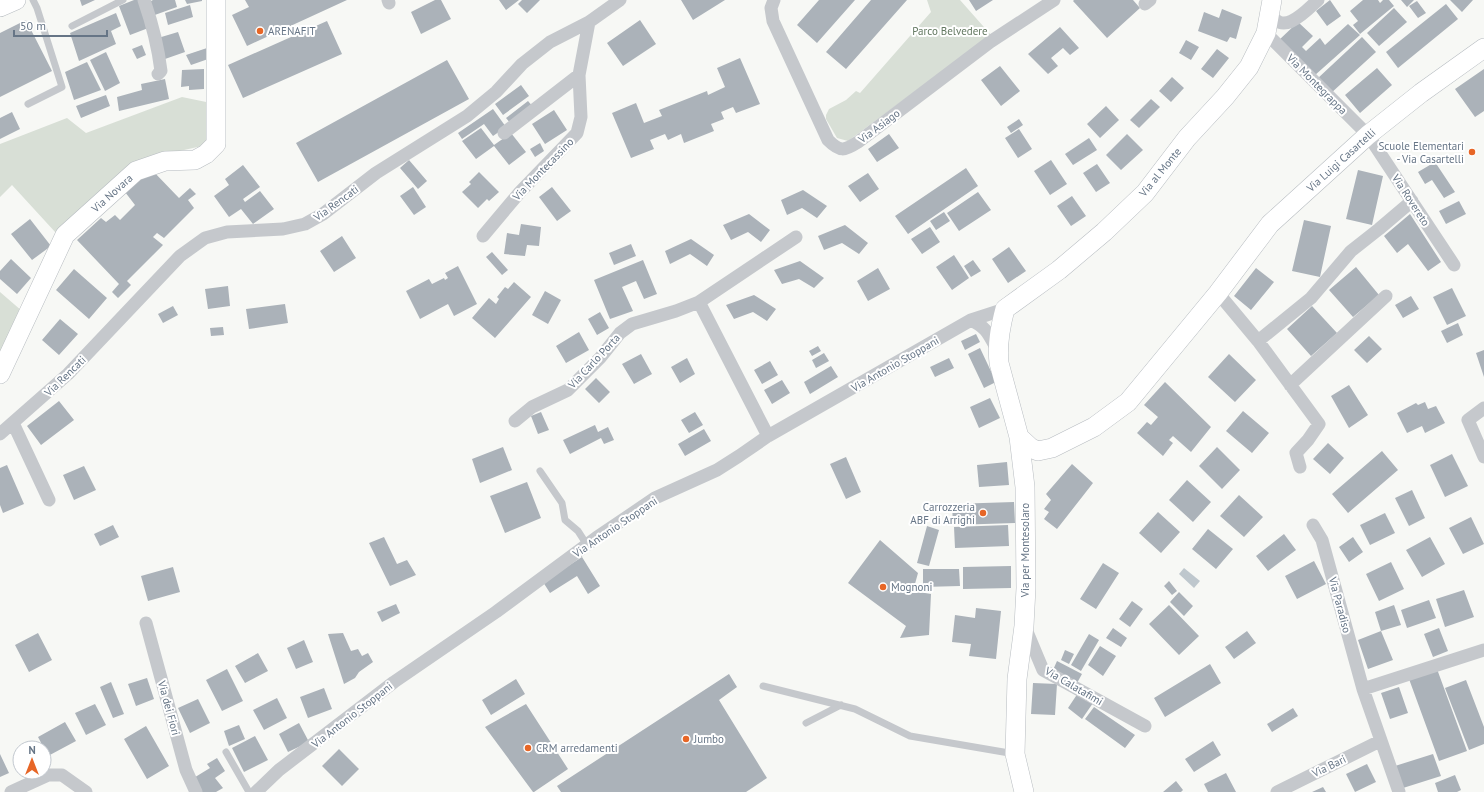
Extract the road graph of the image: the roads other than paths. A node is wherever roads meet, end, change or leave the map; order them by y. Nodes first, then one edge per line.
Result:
1 (16, 0) edge
2 (33, 0) edge
3 (123, 0) edge
4 (144, 0) edge
5 (216, 0) edge
6 (620, 0) edge
7 (774, 0) edge
8 (1054, 0) edge
9 (1318, 0) edge
10 (1271, 6) edge
11 (0, 7) edge
12 (589, 22) junction
13 (72, 26) dead end
14 (1266, 33) junction
15 (1484, 48) edge
16 (158, 74) dead end
17 (579, 75) junction
18 (28, 104) dead end
19 (504, 133) dead end
20 (1368, 135) junction
21 (1412, 201) junction
22 (483, 236) dead end
23 (796, 237) dead end
24 (1454, 265) dead end
25 (1218, 293) junction
26 (1386, 296) dead end
27 (699, 302) junction
28 (1005, 309) junction
29 (971, 320) junction
30 (1258, 341) junction
31 (998, 351) junction
32 (0, 374) edge
33 (1290, 385) junction
34 (1484, 408) edge
35 (515, 421) dead end
36 (13, 423) junction
37 (0, 434) edge
38 (768, 436) junction
39 (1020, 437) junction
40 (1045, 450) junction
41 (1484, 457) edge
42 (1300, 467) dead end
43 (540, 471) dead end
44 (1025, 487) junction
45 (49, 500) dead end
46 (1313, 525) dead end
47 (587, 545) junction
48 (146, 623) dead end
49 (1024, 626) junction
50 (1484, 650) edge
51 (763, 686) dead end
52 (1363, 688) junction
53 (841, 705) junction
54 (806, 723) dead end
55 (1145, 726) dead end
56 (1380, 741) junction
57 (226, 752) dead end
58 (1015, 754) junction
59 (11, 792) edge
60 (86, 792) edge
61 (196, 792) edge
62 (249, 792) edge
63 (256, 792) edge
64 (1024, 792) edge
65 (1277, 792) edge
66 (1399, 792) edge

1 - 11 street
2 - 18 lane
3 - 13 lane
4 - 16 street
5 - 32 street, Via Novara
6 - 12 street, Via Rencati
7 - 8 street, Via Asiago
9 - 10 street
10 - 14 street, Via al Monte
12 - 17 street, Via Montecassino
12 - 36 street, Via Rencati
14 - 20 street, Via Montegrappa
14 - 28 street, Via al Monte
15 - 20 street, Via Luigi Casartelli
17 - 19 street
17 - 22 street, Via Montecassino
20 - 21 street, Via Rovereto
20 - 25 street, Via Luigi Casartelli
21 - 24 street, Via Rovereto
21 - 30 street
23 - 27 street, Via Carlo Porta
25 - 30 street
25 - 40 street, Via Luigi Casartelli
26 - 33 street
27 - 35 street, Via Carlo Porta
27 - 38 street
28 - 29 street, Via Antonio Stoppani
28 - 31 street, Via per Montesolaro
29 - 31 street
29 - 38 street, Via Antonio Stoppani
30 - 33 street
31 - 39 street, Via per Montesolaro
33 - 42 street
34 - 41 street
36 - 37 street, Via Rencati
36 - 45 street
38 - 47 street, Via Antonio Stoppani
39 - 40 street
39 - 44 street, Via per Montesolaro
40 - 44 street
43 - 47 lane
44 - 49 street, Via per Montesolaro
46 - 52 street, Via Paradiso
47 - 63 street, Via Antonio Stoppani
48 - 61 street, Via dei Fiori
49 - 55 street, Via Calatafimi
49 - 58 street, Via per Montesolaro
50 - 52 street
51 - 53 lane
52 - 56 street, Via Paradiso
53 - 54 lane
53 - 58 lane
56 - 65 street, Via Bari
56 - 66 street, Via Paradiso
57 - 62 lane
58 - 64 street, Via per Montesolaro
59 - 60 street

